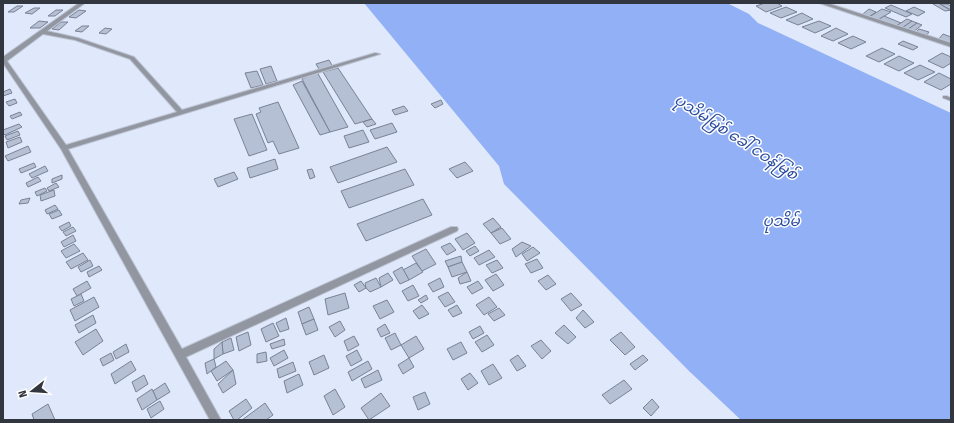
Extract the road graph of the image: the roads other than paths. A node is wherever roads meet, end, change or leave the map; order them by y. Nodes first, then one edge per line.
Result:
1 (82, 3) edge
2 (822, 3) edge
3 (41, 32) junction
4 (951, 45) edge
5 (377, 54) dead end
6 (4, 59) edge
7 (945, 97) dead end
8 (951, 100) edge
9 (181, 113) junction
10 (64, 148) junction
11 (454, 229) dead end
12 (179, 355) junction
13 (216, 420) edge

1 - 3 street
2 - 4 street
3 - 6 street
3 - 9 street
5 - 9 street
6 - 10 street
7 - 8 lane
9 - 10 street
10 - 12 street
11 - 12 street
12 - 13 street

